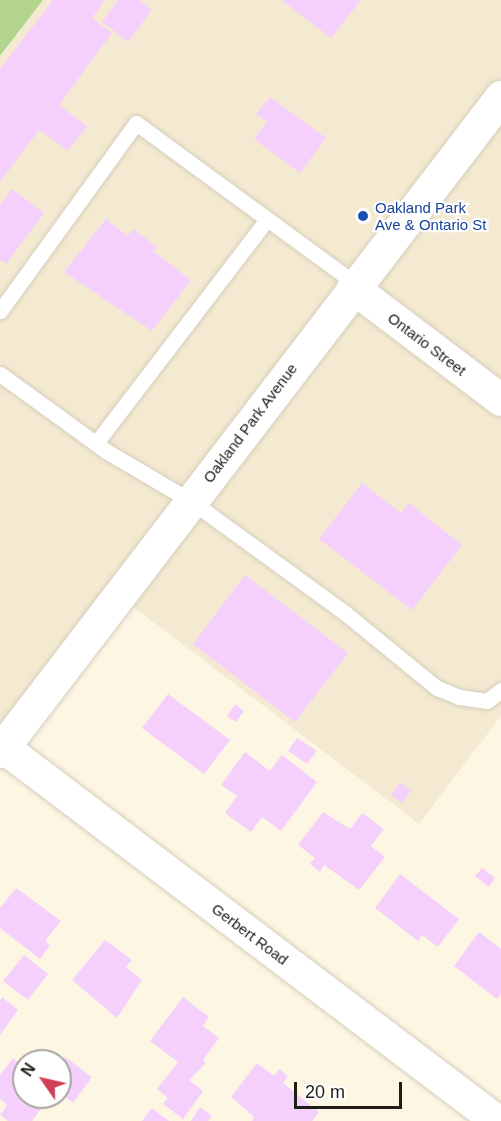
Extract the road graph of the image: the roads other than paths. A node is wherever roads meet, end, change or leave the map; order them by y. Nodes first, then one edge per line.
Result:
1 (501, 97) edge
2 (267, 219) junction
3 (355, 286) junction
4 (0, 311) edge
5 (0, 374) edge
6 (501, 400) edge
7 (96, 443) junction
8 (191, 501) junction
9 (501, 690) edge
10 (2, 749) edge
11 (497, 1121) edge

1 - 3 main road, Oakland Park Avenue
2 - 3 lane
2 - 4 lane
2 - 7 lane
3 - 6 street, Ontario Street
3 - 8 main road, Oakland Park Avenue
5 - 7 lane
7 - 8 lane
8 - 9 lane
8 - 10 main road, Oakland Park Avenue
10 - 11 street, Gerbert Road

